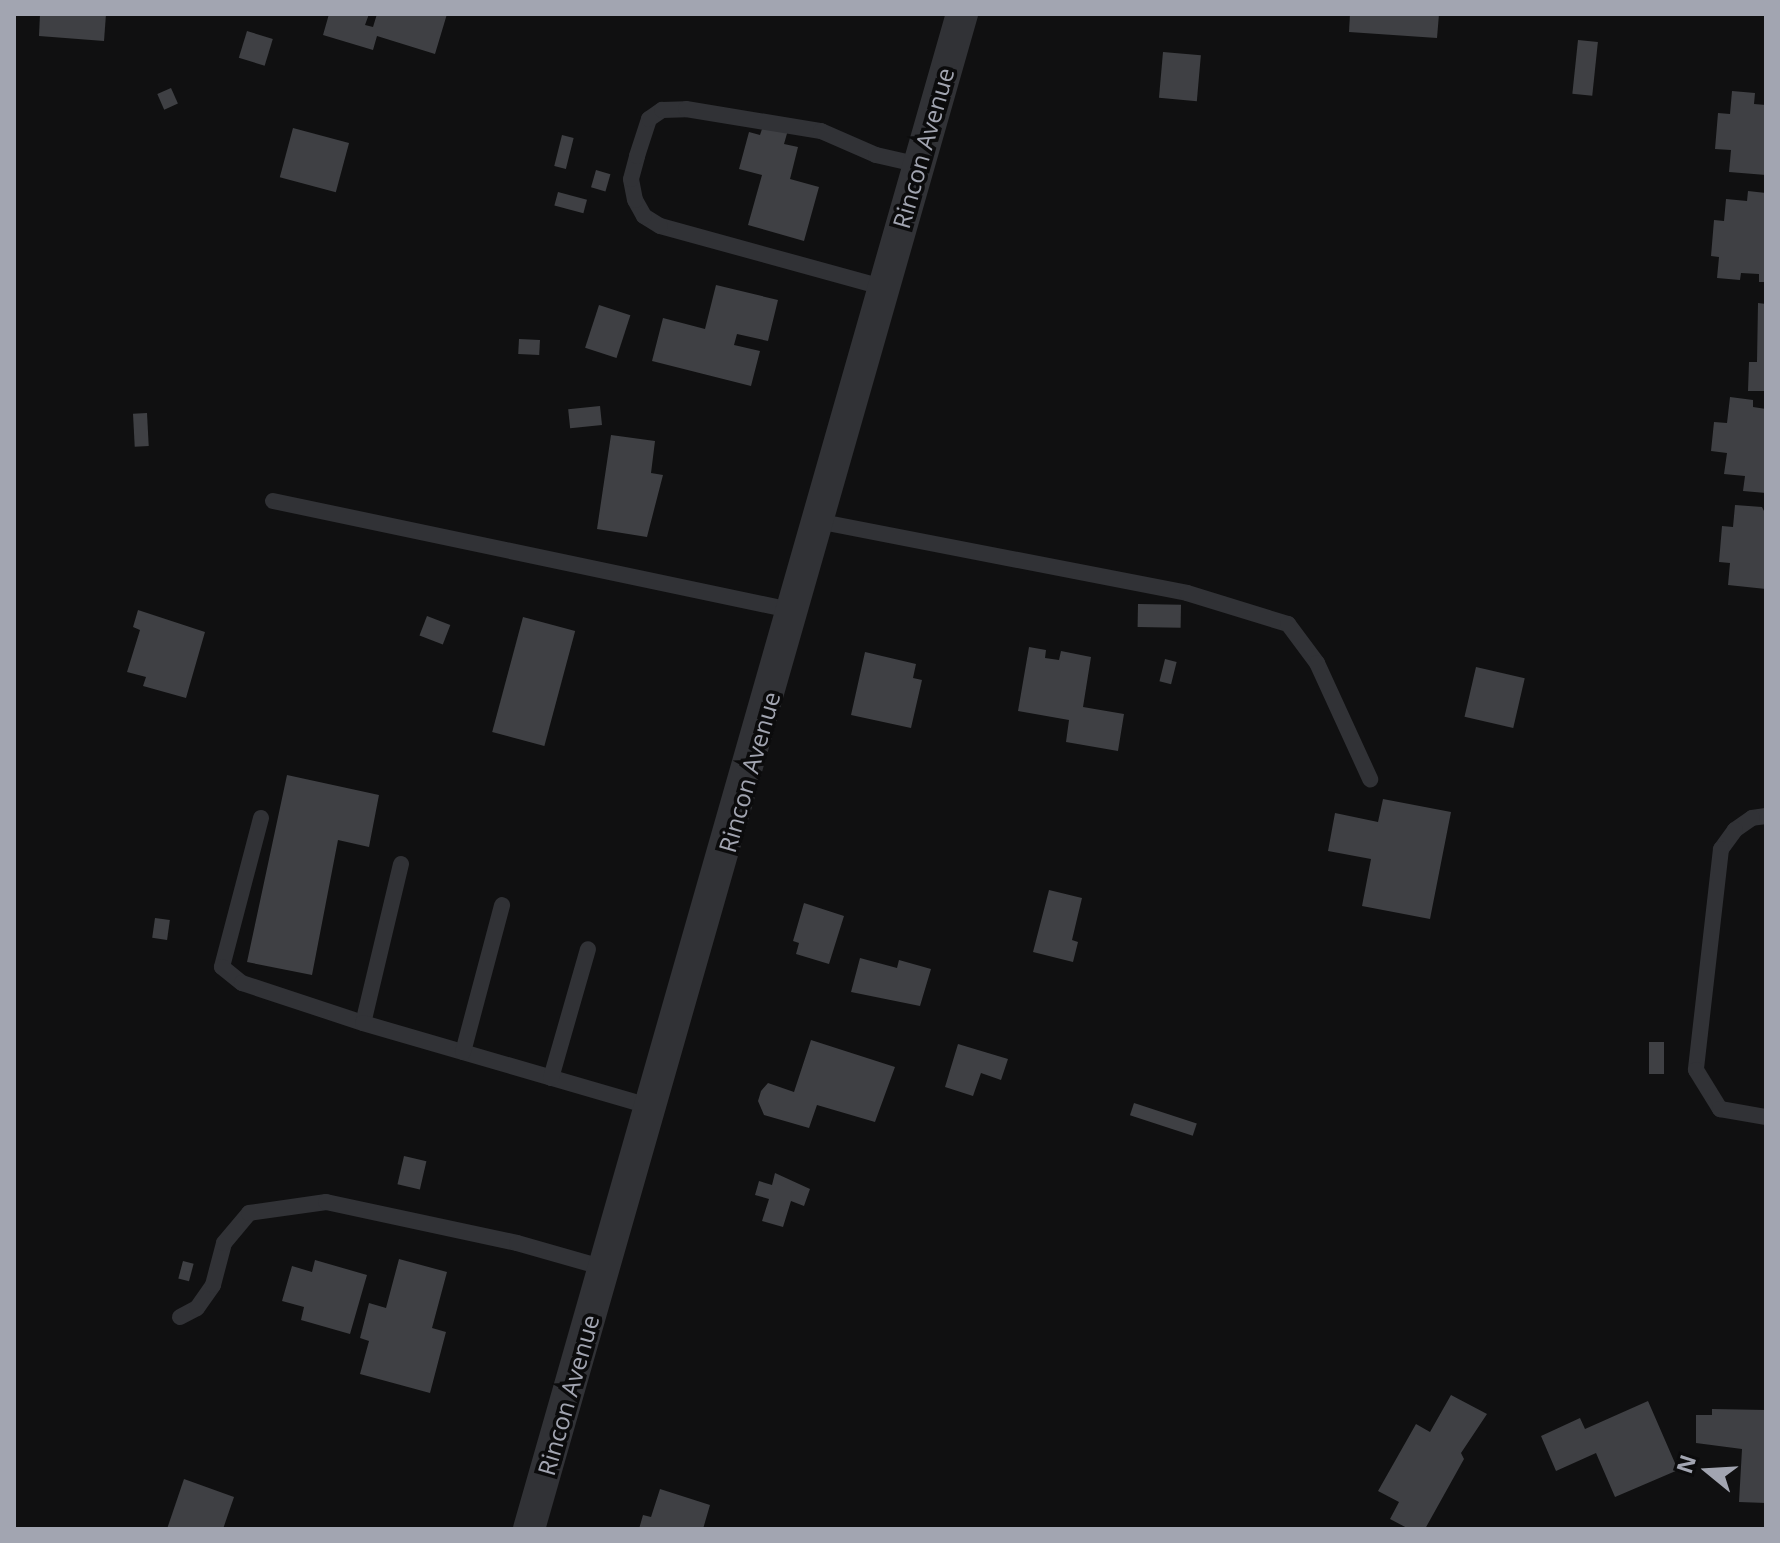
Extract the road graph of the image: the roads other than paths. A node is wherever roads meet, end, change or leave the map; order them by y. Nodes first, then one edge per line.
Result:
1 (962, 14) edge
2 (920, 165) junction
3 (882, 287) junction
4 (273, 501) dead end
5 (817, 521) junction
6 (795, 611) junction
7 (1370, 779) dead end
8 (1766, 816) edge
9 (261, 818) dead end
10 (401, 864) dead end
11 (502, 905) dead end
12 (588, 949) dead end
13 (363, 1023) junction
14 (463, 1052) junction
15 (551, 1078) junction
16 (652, 1107) junction
17 (1766, 1117) edge
18 (605, 1268) junction
19 (180, 1317) dead end
20 (529, 1529) edge

1 - 2 street, Rincon Avenue
2 - 3 street, Rincon Avenue
2 - 3 lane
3 - 5 street, Rincon Avenue
4 - 6 lane
5 - 6 street, Rincon Avenue
5 - 7 lane
6 - 16 street, Rincon Avenue
8 - 17 lane
9 - 13 lane
10 - 13 lane
11 - 14 lane
12 - 15 lane
13 - 14 lane
14 - 15 lane
15 - 16 lane
16 - 18 street, Rincon Avenue
18 - 19 lane
18 - 20 street, Rincon Avenue

